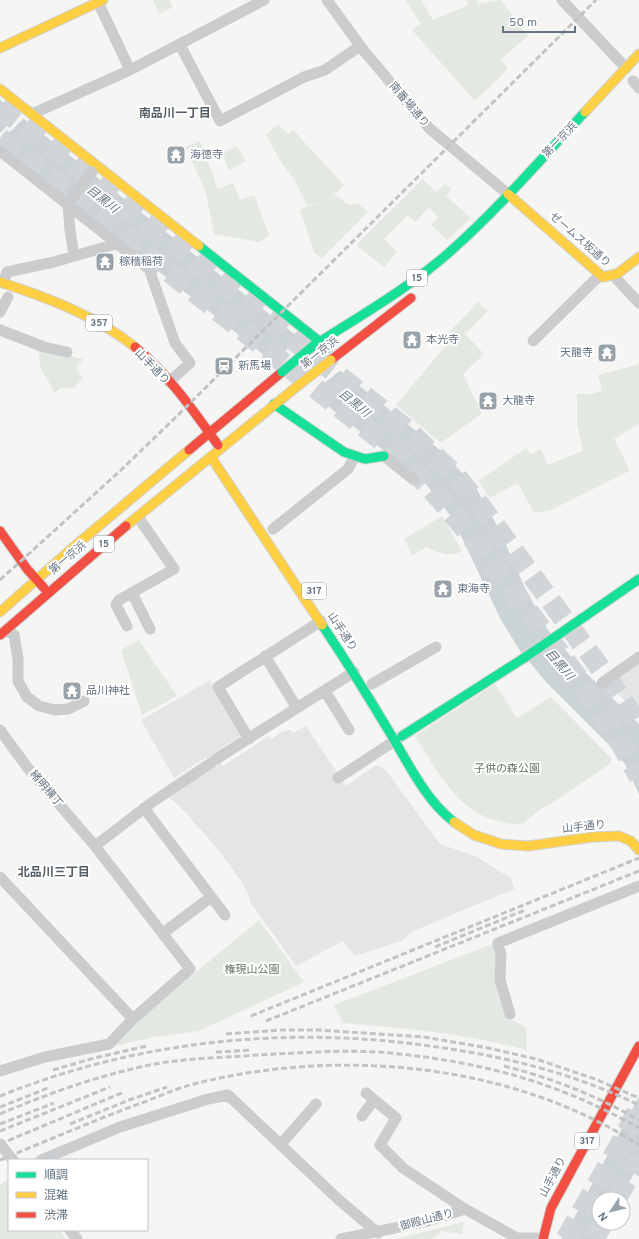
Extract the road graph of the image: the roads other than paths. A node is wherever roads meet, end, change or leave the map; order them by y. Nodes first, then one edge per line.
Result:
1 (264, 0) edge
2 (327, 0) edge
3 (562, 0) edge
4 (100, 1) edge
5 (180, 45) junction
6 (360, 46) junction
7 (0, 48) edge
8 (639, 54) edge
9 (626, 68) junction
10 (130, 70) junction
11 (0, 89) edge
12 (32, 114) junction
13 (0, 151) edge
14 (95, 169) junction
15 (508, 194) junction
16 (520, 200) junction
17 (69, 203) junction
18 (510, 211) dead end
19 (116, 244) junction
20 (74, 256) junction
21 (639, 257) edge
22 (600, 275) junction
23 (614, 276) junction
24 (1, 283) edge
25 (417, 294) dead end
26 (7, 297) edge
27 (639, 303) edge
28 (0, 312) edge
29 (0, 330) edge
30 (533, 341) dead end
31 (317, 344) junction
32 (67, 352) dead end
33 (334, 358) junction
34 (169, 382) junction
35 (274, 404) junction
36 (210, 434) junction
37 (198, 439) junction
38 (223, 452) junction
39 (384, 456) joint
40 (211, 457) junction
41 (354, 457) junction
42 (414, 480) dead end
43 (138, 517) junction
44 (273, 529) dead end
45 (0, 533) edge
46 (36, 579) junction
47 (639, 579) edge
48 (47, 592) junction
49 (132, 593) junction
50 (0, 612) edge
51 (321, 621) junction
52 (127, 626) dead end
53 (150, 629) dead end
54 (3, 632) edge
55 (436, 647) dead end
56 (265, 656) junction
57 (639, 657) edge
58 (354, 672) junction
59 (602, 682) dead end
60 (372, 684) dead end
61 (325, 691) junction
62 (84, 701) dead end
63 (297, 708) junction
64 (393, 720) dead end
65 (0, 730) edge
66 (349, 730) dead end
67 (398, 738) junction
68 (249, 739) junction
69 (410, 748) dead end
70 (338, 778) dead end
71 (428, 778) dead end
72 (144, 808) junction
73 (521, 836) dead end
74 (95, 846) junction
75 (639, 850) edge
76 (0, 877) edge
77 (639, 886) edge
78 (211, 897) junction
79 (225, 915) dead end
80 (163, 933) junction
81 (510, 1014) dead end
82 (133, 1018) junction
83 (639, 1046) edge
84 (0, 1070) edge
85 (316, 1104) dead end
86 (362, 1116) dead end
87 (601, 1136) dead end
88 (0, 1144) edge
89 (281, 1144) junction
90 (12, 1159) edge
91 (43, 1159) edge
92 (564, 1204) dead end
93 (465, 1209) junction
94 (557, 1224) dead end
95 (71, 1231) edge
96 (378, 1233) junction
97 (554, 1234) dead end
98 (517, 1238) edge
99 (77, 1239) edge
100 (341, 1239) edge
101 (543, 1239) edge

1 - 5 street
2 - 6 street, 南番場通り
3 - 9 street
4 - 7 main road
4 - 10 street
5 - 6 street
5 - 10 street
6 - 15 street, 南番場通り
8 - 9 main road, 第一京浜 / 15
9 - 15 main road, 第一京浜 / 15
10 - 12 street
11 - 12 main road
12 - 14 main road
13 - 17 street
14 - 17 street, bridge
14 - 31 main road
15 - 16 main road, ゼームス坂通り
15 - 31 main road, 第一京浜 / 15
16 - 18 main road
16 - 22 main road, ゼームス坂通り
17 - 19 street
17 - 20 street
19 - 20 street
19 - 34 street
20 - 24 street
21 - 23 main road, ゼームス坂通り
22 - 23 main road, ゼームス坂通り
22 - 30 street
23 - 27 street
24 - 34 main road, 山手通り / 357
25 - 33 main road, 第一京浜 / 15
26 - 28 street
29 - 32 street
31 - 33 main road
31 - 36 main road, 第一京浜 / 15, bridge
33 - 35 main road, 第一京浜 / 15, bridge
34 - 36 main road, 山手通り / 357
35 - 38 main road, 第一京浜 / 15
35 - 41 main road
36 - 37 main road, 第一京浜 / 15
36 - 38 main road, 山手通り / 357
37 - 40 main road, 山手通り
37 - 46 main road, 第一京浜 / 15
38 - 40 main road, 第一京浜 / 15
39 - 41 main road
39 - 42 street
40 - 43 main road, 第一京浜 / 15
40 - 51 main road, 山手通り / 317
41 - 44 street
43 - 48 main road, 第一京浜 / 15
43 - 49 street
45 - 46 main road
46 - 48 main road
46 - 50 main road, 第一京浜 / 15
47 - 67 main road, bridge
48 - 54 main road, 第一京浜 / 15
49 - 52 street
49 - 53 street
51 - 56 street
51 - 58 main road, 山手通り / 317
54 - 62 street
55 - 60 street
56 - 63 street
56 - 68 street
57 - 59 street
58 - 61 street
58 - 67 main road, 山手通り / 317
61 - 63 street
61 - 66 street
63 - 68 street
64 - 67 main road, 山手通り / 317
65 - 74 street, 緒明横丁
67 - 69 main road, 山手通り / 317
67 - 70 street
67 - 75 main road, 山手通り / 317
68 - 72 street
71 - 73 main road
72 - 74 street
72 - 78 street
74 - 80 street, 緒明横丁
76 - 82 street
77 - 81 street
78 - 79 street
78 - 80 street
80 - 82 street, 緒明横丁
82 - 84 street
83 - 101 main road, 山手通り / 317
85 - 89 street
86 - 93 street
87 - 92 main road, 山手通り / 317
88 - 90 street, bridge
89 - 91 street
89 - 96 street
93 - 96 street, 御殿山通り
93 - 98 street
94 - 97 main road
95 - 99 street
96 - 100 street, 御殿山通り
98 - 101 street

